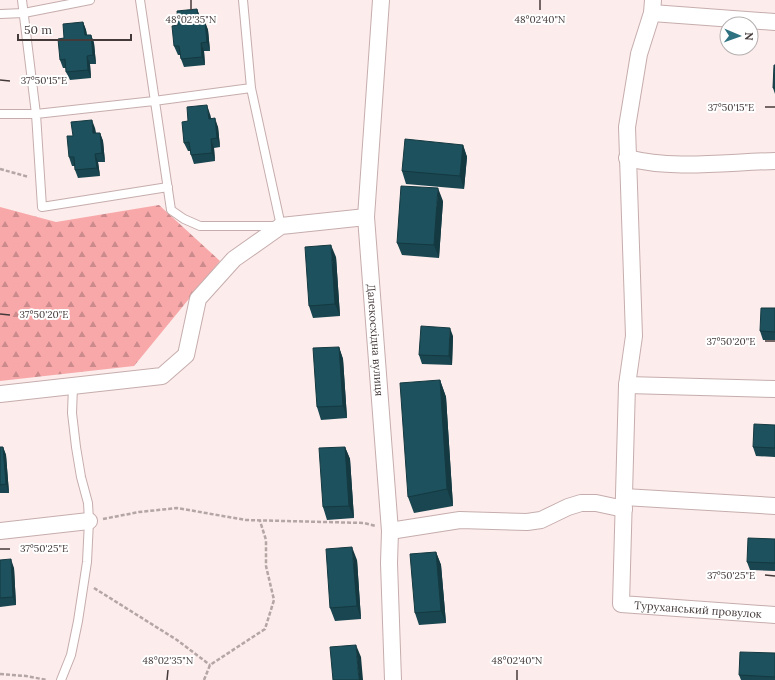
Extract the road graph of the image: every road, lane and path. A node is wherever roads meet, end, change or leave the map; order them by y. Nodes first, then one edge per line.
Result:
1 (22, 0) edge
2 (90, 0) edge
3 (140, 0) edge
4 (243, 0) edge
5 (381, 0) edge
6 (652, 6) edge
7 (24, 13) junction
8 (0, 14) edge
9 (775, 22) edge
10 (251, 88) junction
11 (154, 101) junction
12 (0, 114) edge
13 (36, 114) junction
14 (627, 158) junction
15 (775, 161) edge
16 (0, 170) edge
17 (40, 179) junction
18 (168, 187) junction
19 (366, 217) junction
20 (281, 226) junction
21 (627, 385) junction
22 (73, 386) junction
23 (775, 390) edge
24 (0, 394) edge
25 (624, 503) junction
26 (775, 506) edge
27 (89, 521) junction
28 (260, 521) junction
29 (0, 531) edge
30 (390, 531) junction
31 (84, 582) junction
32 (775, 615) edge
33 (210, 666) junction
34 (0, 674) edge
35 (47, 680) edge
36 (62, 680) edge
37 (204, 680) edge
38 (393, 680) edge

1 - 7 lane
2 - 7 lane
3 - 11 lane
4 - 10 lane
5 - 19 street, Далекосхідна вулиця
6 - 9 street
6 - 14 street
7 - 8 lane
7 - 13 lane
10 - 11 lane
10 - 20 lane
11 - 13 lane
11 - 18 lane
12 - 13 lane
13 - 17 lane
14 - 15 street
14 - 21 street
16 - 17 path
17 - 18 lane
18 - 20 lane
19 - 20 street
19 - 30 street, Далекосхідна вулиця
20 - 22 street
21 - 23 street
21 - 25 street
22 - 24 street
22 - 27 lane
25 - 26 street
25 - 30 street
25 - 32 street, Туруханський провулок
27 - 28 path
27 - 29 street
27 - 31 lane
28 - 30 path
28 - 33 path
30 - 38 street, Далекосхідна вулиця
31 - 33 path
31 - 36 lane
33 - 37 path
34 - 35 path

